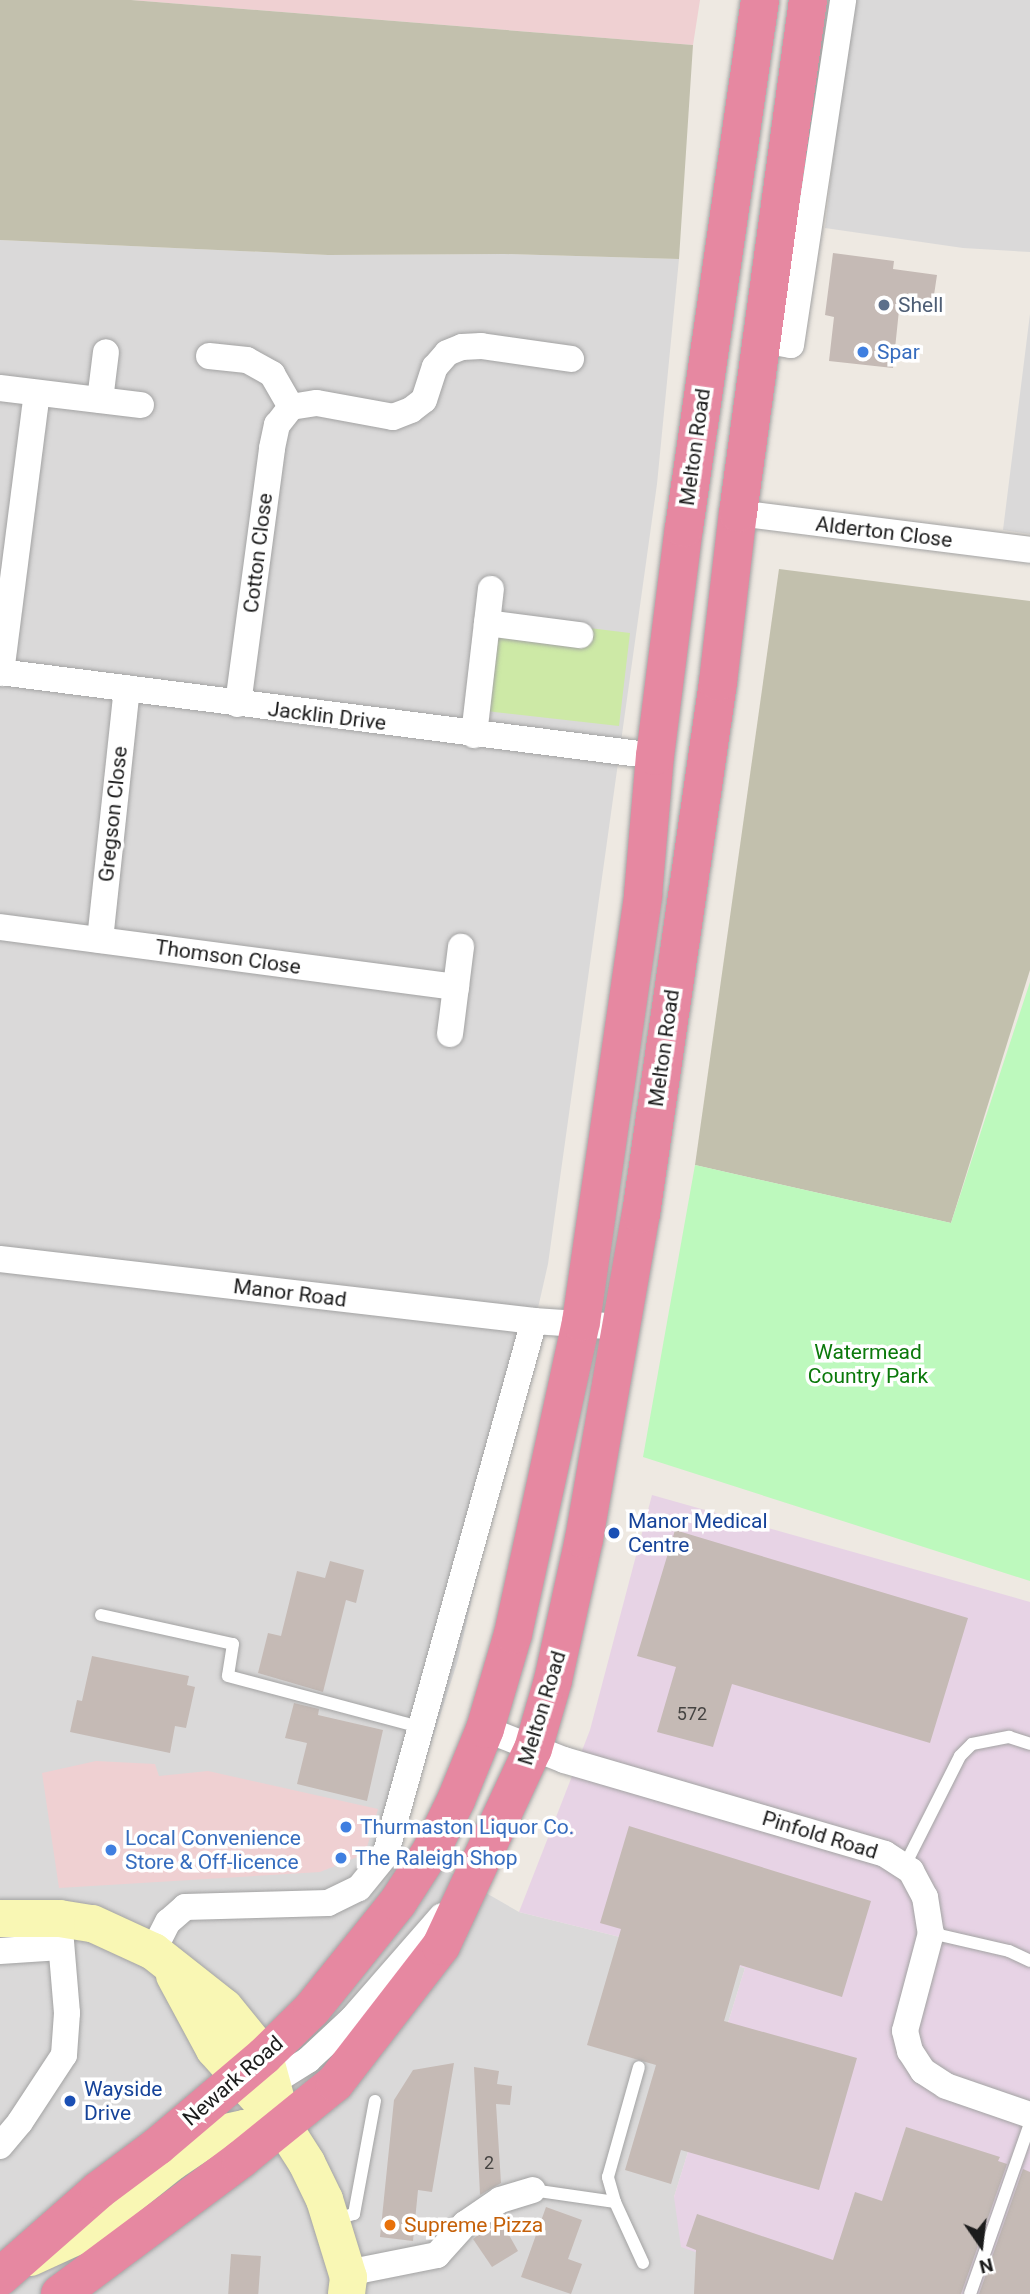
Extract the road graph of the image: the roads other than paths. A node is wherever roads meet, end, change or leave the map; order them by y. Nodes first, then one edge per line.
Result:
1 (760, 0) edge
2 (808, 0) edge
3 (843, 0) edge
4 (788, 149) junction
5 (796, 202) junction
6 (716, 287) junction
7 (106, 352) dead end
8 (209, 356) dead end
9 (571, 359) dead end
10 (0, 388) edge
11 (37, 393) junction
12 (100, 400) junction
13 (141, 405) dead end
14 (291, 407) junction
15 (738, 513) junction
16 (1030, 550) edge
17 (491, 589) dead end
18 (487, 623) junction
19 (580, 635) dead end
20 (0, 673) edge
21 (127, 688) junction
22 (238, 704) junction
23 (474, 735) junction
24 (655, 756) junction
25 (705, 769) junction
26 (643, 895) junction
27 (0, 927) edge
28 (100, 940) junction
29 (461, 947) dead end
30 (456, 987) junction
31 (450, 1034) dead end
32 (0, 1259) edge
33 (534, 1321) junction
34 (581, 1322) junction
35 (622, 1327) junction
36 (101, 1615) dead end
37 (420, 1727) junction
38 (485, 1729) junction
39 (1030, 1744) edge
40 (533, 1749) junction
41 (431, 1851) joint
42 (904, 1867) junction
43 (471, 1883) junction
44 (0, 1919) edge
45 (60, 1933) junction
46 (931, 1933) junction
47 (0, 1951) edge
48 (160, 1957) junction
49 (1030, 1961) edge
50 (639, 2067) dead end
51 (258, 2071) junction
52 (375, 2101) dead end
53 (1030, 2115) edge
54 (1030, 2124) edge
55 (283, 2126) junction
56 (0, 2146) edge
57 (532, 2190) joint
58 (615, 2202) junction
59 (330, 2221) junction
60 (643, 2263) dead end
61 (11, 2268) edge
62 (346, 2284) edge
63 (60, 2294) edge
64 (970, 2294) edge

1 - 6 highway, Melton Road
2 - 4 highway, Melton Road
3 - 5 street
4 - 5 highway, Melton Road
4 - 6 highway
5 - 15 highway, Melton Road
6 - 24 highway, Melton Road
7 - 12 street
8 - 14 street
9 - 14 street
10 - 11 street
11 - 12 street
11 - 20 street
12 - 13 street
14 - 22 street, Cotton Close
15 - 16 street, Alderton Close
15 - 25 highway, Melton Road
17 - 18 street
18 - 19 street
18 - 23 street
20 - 21 street, Jacklin Drive
21 - 22 street, Jacklin Drive
21 - 28 street, Gregson Close
22 - 23 street, Jacklin Drive
23 - 24 street, Jacklin Drive
24 - 26 highway, Melton Road
25 - 26 highway
25 - 35 highway, Melton Road
26 - 34 highway, Melton Road
27 - 28 street, Thomson Close
28 - 30 street, Thomson Close
29 - 30 street
30 - 31 street
32 - 33 street, Manor Road
33 - 34 street, Manor Road
33 - 37 street
34 - 35 street
34 - 38 highway, Melton Road
35 - 40 highway, Melton Road
36 - 37 lane
37 - 48 street
38 - 40 street, Pinfold Road
38 - 41 highway, Melton Road
39 - 42 lane
40 - 42 street, Pinfold Road
40 - 43 highway, Melton Road
41 - 51 highway, Newark Road
42 - 46 street, Pinfold Road
43 - 51 street
43 - 55 highway, Melton Road
44 - 45 street
45 - 47 street
45 - 48 street
45 - 56 street
46 - 49 lane
46 - 53 street, Pinfold Road
48 - 51 street
50 - 58 lane
51 - 55 street
51 - 61 highway, Newark Road
52 - 59 lane
54 - 64 lane
55 - 59 street
55 - 61 street
55 - 63 highway
57 - 58 lane
57 - 62 street
58 - 60 lane
59 - 62 street

